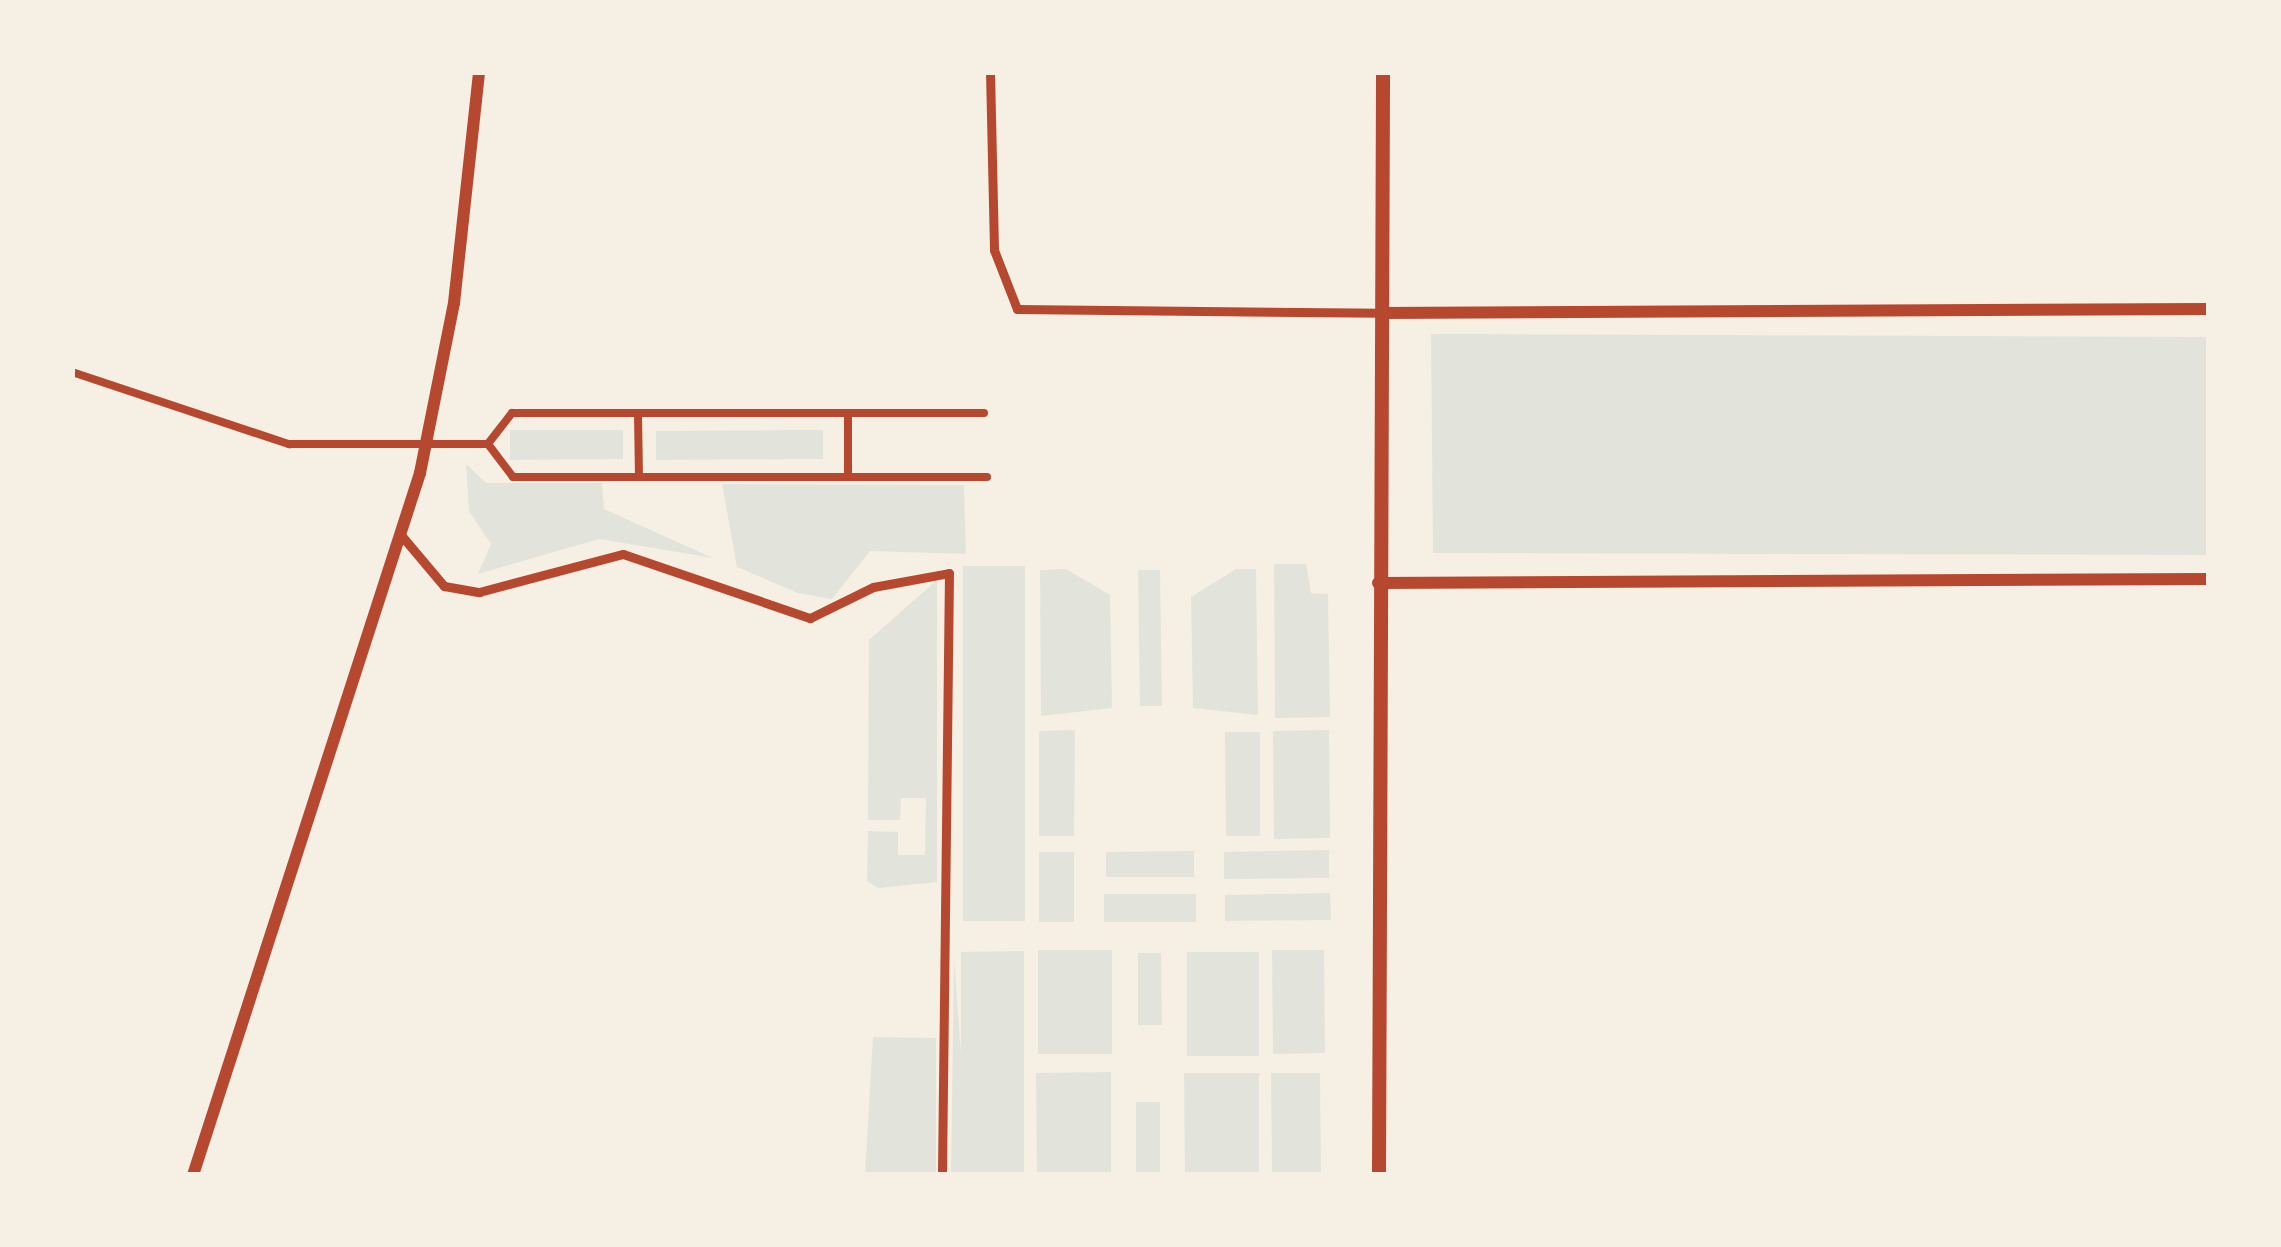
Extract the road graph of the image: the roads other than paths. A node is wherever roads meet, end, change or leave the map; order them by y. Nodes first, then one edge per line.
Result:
1 (479, 72) edge
2 (990, 72) edge
3 (1383, 72) edge
4 (2209, 309) edge
5 (1381, 314) junction
6 (72, 372) edge
7 (984, 413) dead end
8 (638, 414) junction
9 (848, 414) junction
10 (483, 444) junction
11 (639, 477) junction
12 (848, 477) junction
13 (987, 477) dead end
14 (401, 535) junction
15 (2209, 579) edge
16 (1378, 583) junction
17 (193, 1175) edge
18 (943, 1175) edge
19 (1379, 1175) edge

1 - 14 street
2 - 5 street
3 - 5 main road
4 - 5 street
5 - 16 main road
6 - 10 street
7 - 9 street
8 - 9 street
8 - 10 street
8 - 11 street
9 - 12 street
10 - 11 street
11 - 12 street
12 - 13 street
14 - 17 street
14 - 18 street
15 - 16 street
16 - 19 main road

